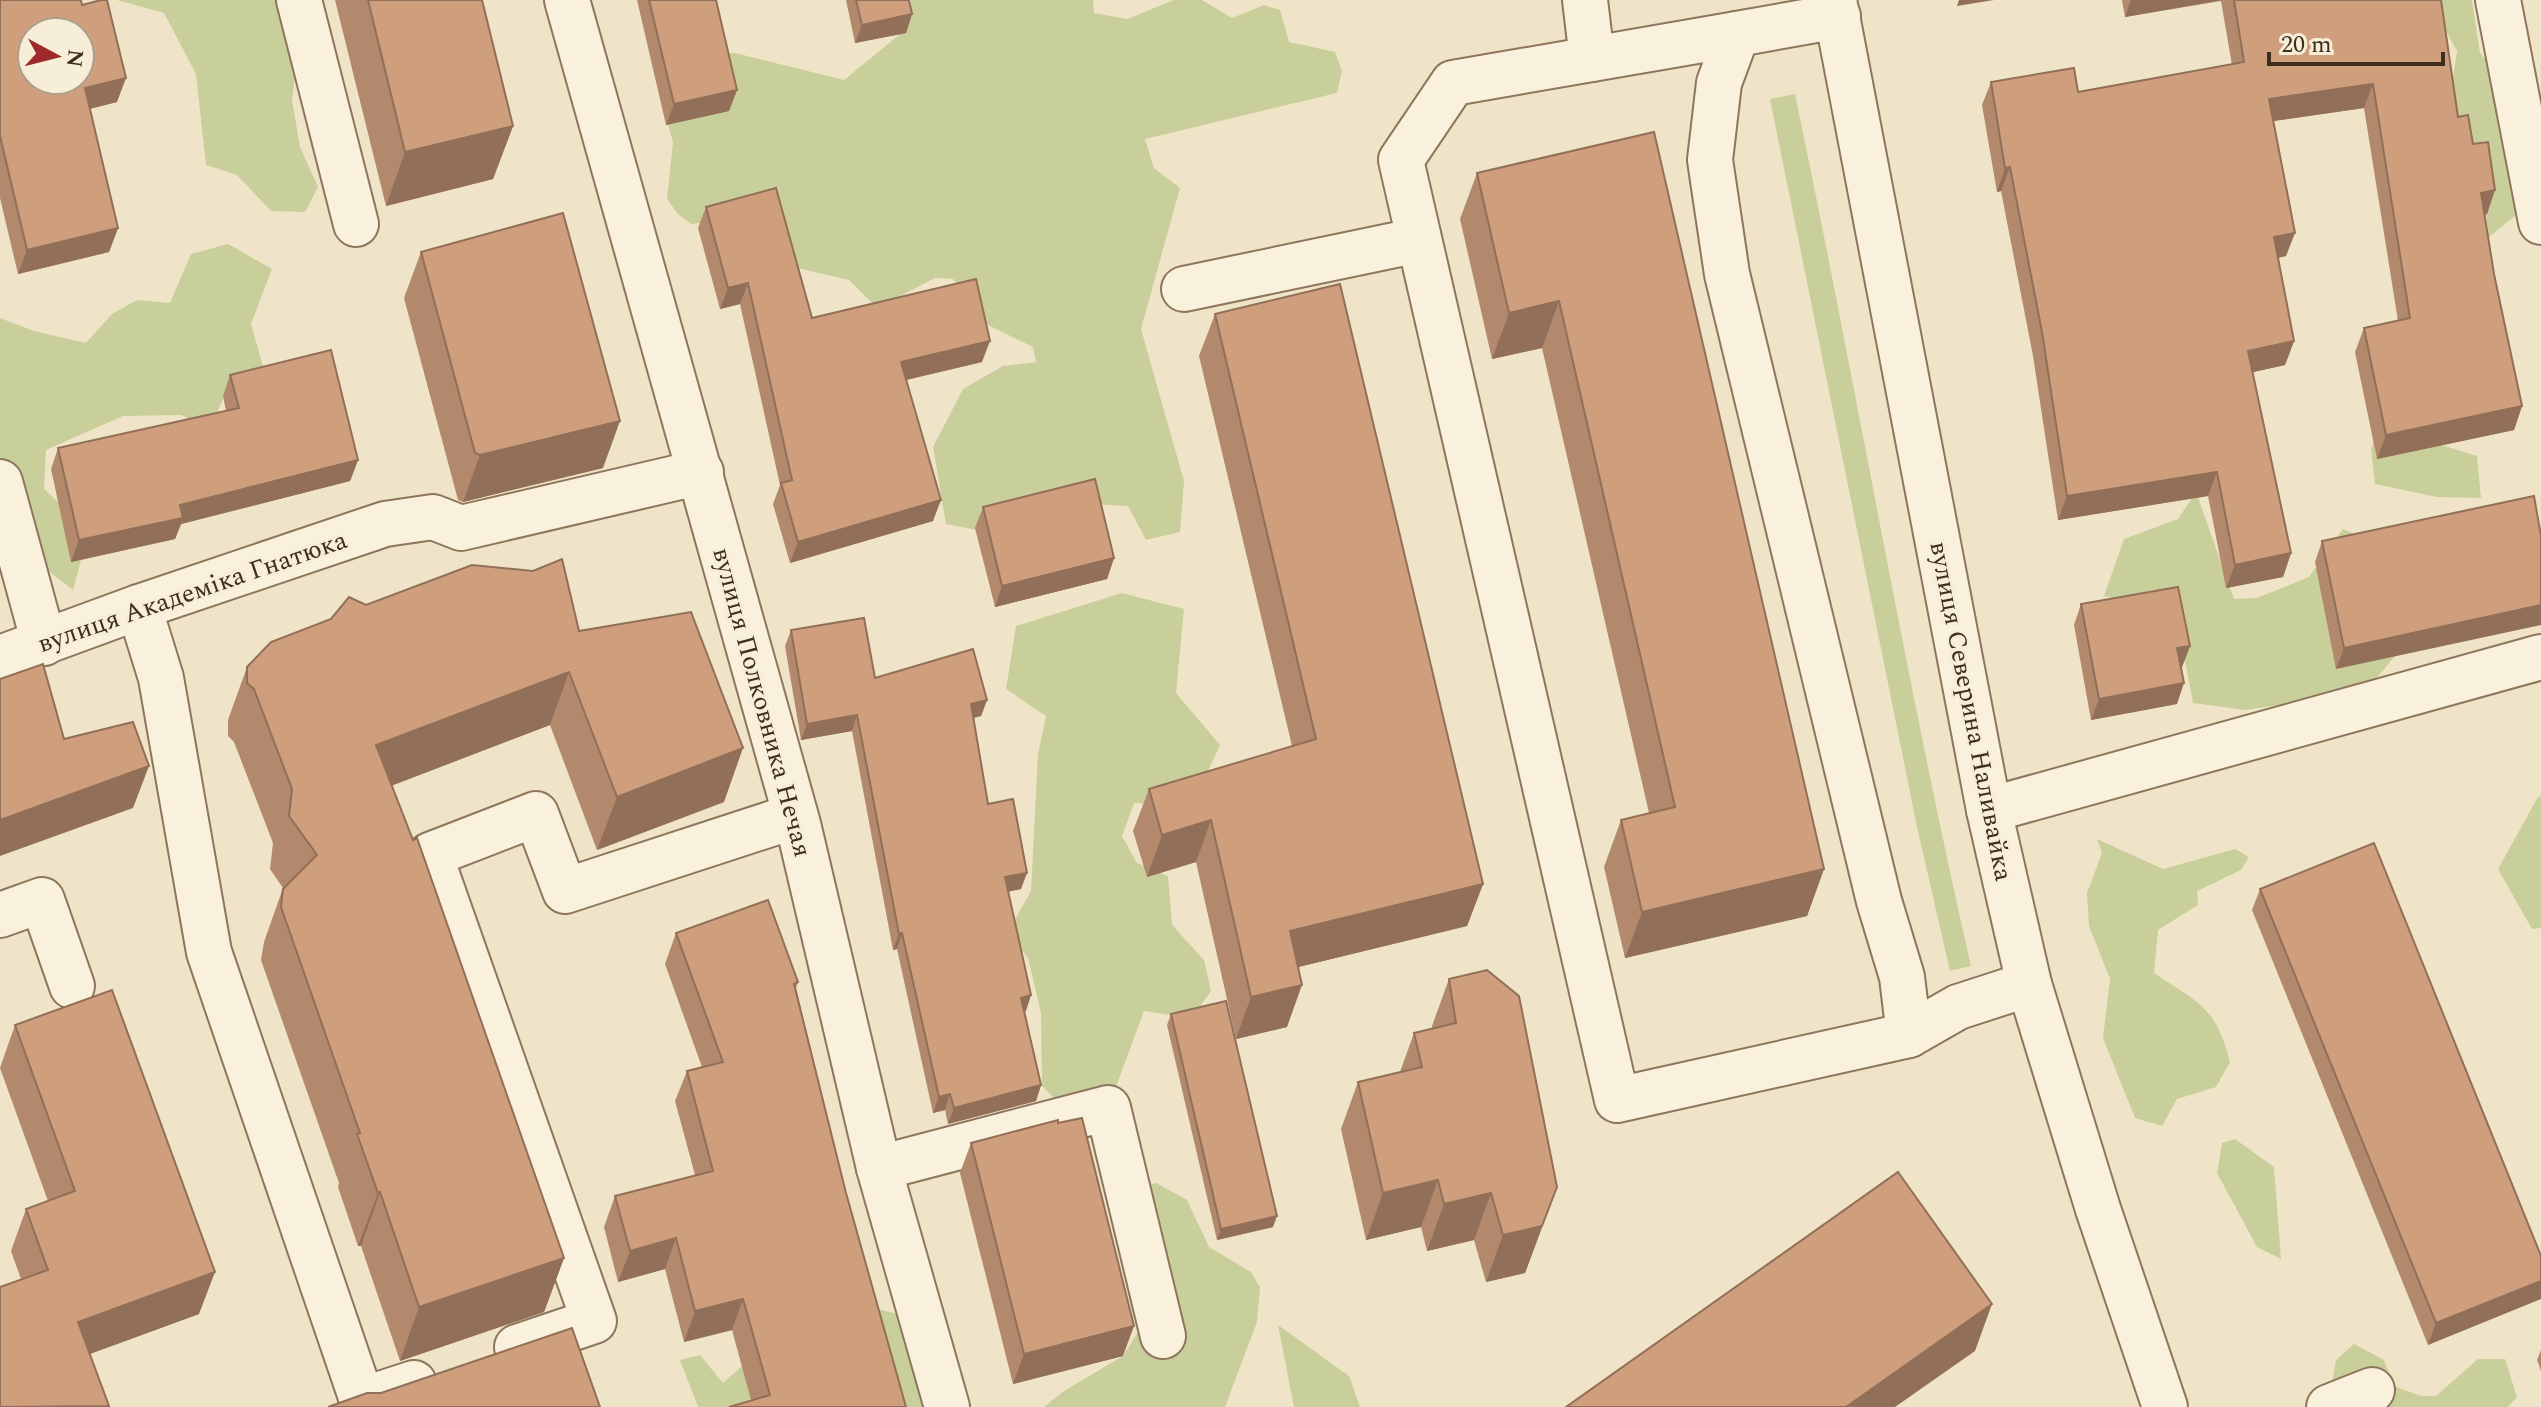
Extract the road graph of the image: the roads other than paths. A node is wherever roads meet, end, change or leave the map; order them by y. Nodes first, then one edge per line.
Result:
1 (299, 0) edge
2 (567, 0) edge
3 (1585, 0) edge
4 (2498, 0) edge
5 (1836, 8) edge
6 (1737, 34) junction
7 (1592, 59) junction
8 (2541, 222) edge
9 (356, 224) dead end
10 (1419, 240) junction
11 (1184, 289) dead end
12 (701, 472) junction
13 (0, 482) edge
14 (139, 607) junction
15 (44, 643) junction
16 (2541, 657) edge
17 (0, 658) edge
18 (1989, 810) junction
19 (795, 816) junction
20 (0, 915) edge
21 (2029, 984) junction
22 (72, 986) dead end
23 (1909, 1035) junction
24 (879, 1168) junction
25 (1163, 1336) dead end
26 (2372, 1390) dead end
27 (947, 1407) edge
28 (2165, 1407) edge
29 (2329, 1407) edge

1 - 9 street
2 - 12 street, вулиця Полковника Нечая
3 - 7 street
4 - 8 street
5 - 6 street
5 - 18 street, вулиця Северина Наливайка
6 - 7 street
6 - 23 street
7 - 10 street
10 - 11 street
10 - 23 street
12 - 14 street, вулиця Академіка Гнатюка
12 - 19 street, вулиця Полковника Нечая
13 - 15 street
14 - 15 street, вулиця Академіка Гнатюка
14 - 19 street
15 - 17 street, вулиця Академіка Гнатюка
16 - 18 street
18 - 21 street, вулиця Северина Наливайка
19 - 24 street, вулиця Полковника Нечая
20 - 22 street
21 - 23 street
21 - 28 street, вулиця Северина Наливайка
24 - 25 street
24 - 27 street, вулиця Полковника Нечая
26 - 29 street

